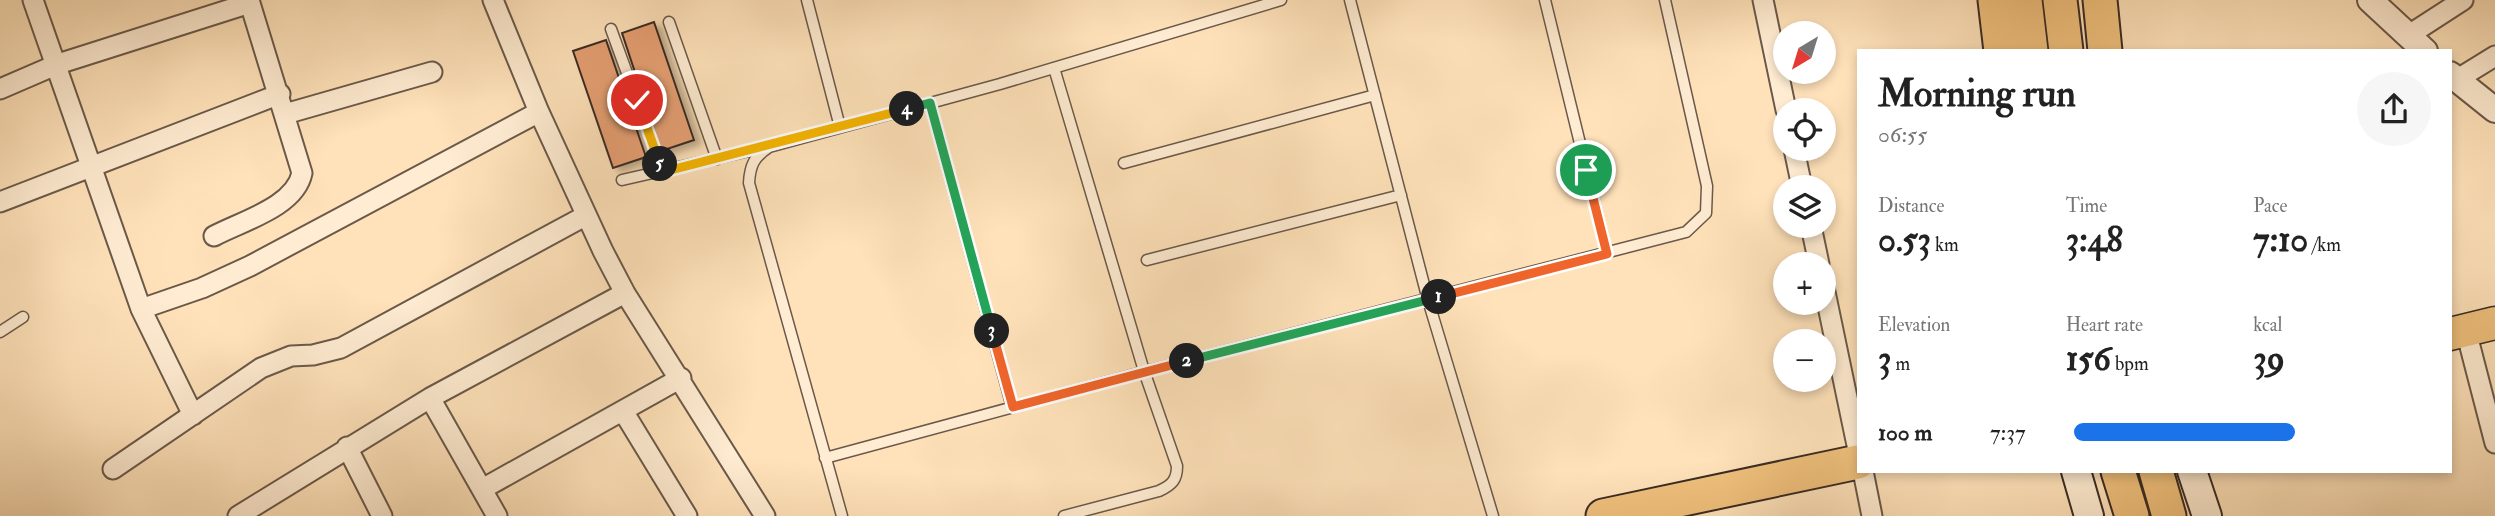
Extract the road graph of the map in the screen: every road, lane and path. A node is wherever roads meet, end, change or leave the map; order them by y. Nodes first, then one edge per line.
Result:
1 (33, 0) edge
2 (493, 0) edge
3 (807, 0) edge
4 (1281, 0) edge
5 (1350, 0) edge
6 (1545, 0) edge
7 (1665, 0) edge
8 (1763, 0) edge
9 (1995, 0) edge
10 (2025, 0) edge
11 (2060, 0) edge
12 (2100, 0) edge
13 (2370, 0) edge
14 (2463, 0) edge
15 (250, 1) edge
16 (669, 22) dead end
17 (611, 29) dead end
18 (2417, 43) edge
19 (2001, 49) edge
20 (2031, 49) edge
21 (2066, 49) edge
22 (2105, 49) edge
23 (2495, 56) edge
24 (58, 64) junction
25 (1054, 68) junction
26 (432, 72) dead end
27 (2453, 77) edge
28 (0, 89) edge
29 (279, 94) junction
30 (1375, 95) junction
31 (1783, 98) edge
32 (930, 103) junction
33 (2495, 110) edge
34 (539, 113) junction
35 (285, 114) junction
36 (840, 127) junction
37 (769, 147) junction
38 (716, 159) junction
39 (1124, 163) dead end
40 (93, 166) junction
41 (663, 172) junction
42 (622, 180) dead end
43 (1401, 195) junction
44 (0, 202) edge
45 (585, 216) junction
46 (214, 236) dead end
47 (1607, 254) junction
48 (1147, 260) dead end
49 (625, 293) junction
50 (1428, 300) junction
51 (141, 309) junction
52 (1830, 315) edge
53 (23, 317) dead end
54 (2470, 329) edge
55 (0, 332) edge
56 (1144, 371) junction
57 (681, 378) junction
58 (430, 398) junction
59 (1013, 407) junction
60 (623, 411) junction
61 (193, 415) junction
62 (2495, 443) edge
63 (1857, 445) edge
64 (347, 447) junction
65 (825, 458) junction
66 (1857, 462) edge
67 (113, 469) dead end
68 (1863, 473) edge
69 (2077, 473) edge
70 (2119, 473) edge
71 (2157, 473) edge
72 (2193, 473) edge
73 (484, 488) junction
74 (1642, 512) edge
75 (237, 516) edge
76 (382, 516) edge
77 (497, 516) edge
78 (687, 516) edge
79 (765, 516) edge
80 (842, 516) edge
81 (1064, 516) edge
82 (1493, 516) edge
83 (1603, 516) edge
84 (1872, 516) edge
85 (2089, 516) edge
86 (2132, 516) edge
87 (2169, 516) edge
88 (2207, 516) edge

1 - 24 street
2 - 34 street
3 - 36 lane
4 - 25 lane
5 - 30 lane
6 - 47 lane
7 - 47 lane
8 - 31 street
9 - 19 highway
10 - 20 highway
11 - 21 highway
12 - 22 highway
13 - 18 street
14 - 18 street
15 - 24 street
15 - 29 street
16 - 38 lane
17 - 41 lane
23 - 27 street
24 - 28 street
24 - 40 street
25 - 32 lane
25 - 56 lane
26 - 35 street
27 - 33 street
29 - 35 street
29 - 40 street
30 - 39 lane
30 - 43 lane
32 - 36 lane
32 - 59 lane
34 - 45 street
34 - 51 street
35 - 46 street
36 - 37 lane
37 - 38 lane
37 - 65 lane
38 - 41 lane
40 - 44 street
40 - 51 street
41 - 42 lane
43 - 48 lane
43 - 50 lane
45 - 49 street
45 - 61 street
47 - 50 lane
49 - 57 street
49 - 58 street
50 - 56 lane
50 - 82 lane
51 - 61 street
52 - 63 street
53 - 55 lane
54 - 62 street
56 - 59 lane
56 - 81 lane
57 - 60 street
57 - 79 street
58 - 64 street
58 - 73 street
59 - 65 lane
60 - 73 street
60 - 78 street
61 - 67 street
64 - 75 street
64 - 76 street
65 - 80 lane
66 - 74 highway
68 - 84 street
69 - 85 main road
70 - 86 highway
71 - 87 highway
72 - 88 main road
73 - 77 street
74 - 83 highway

